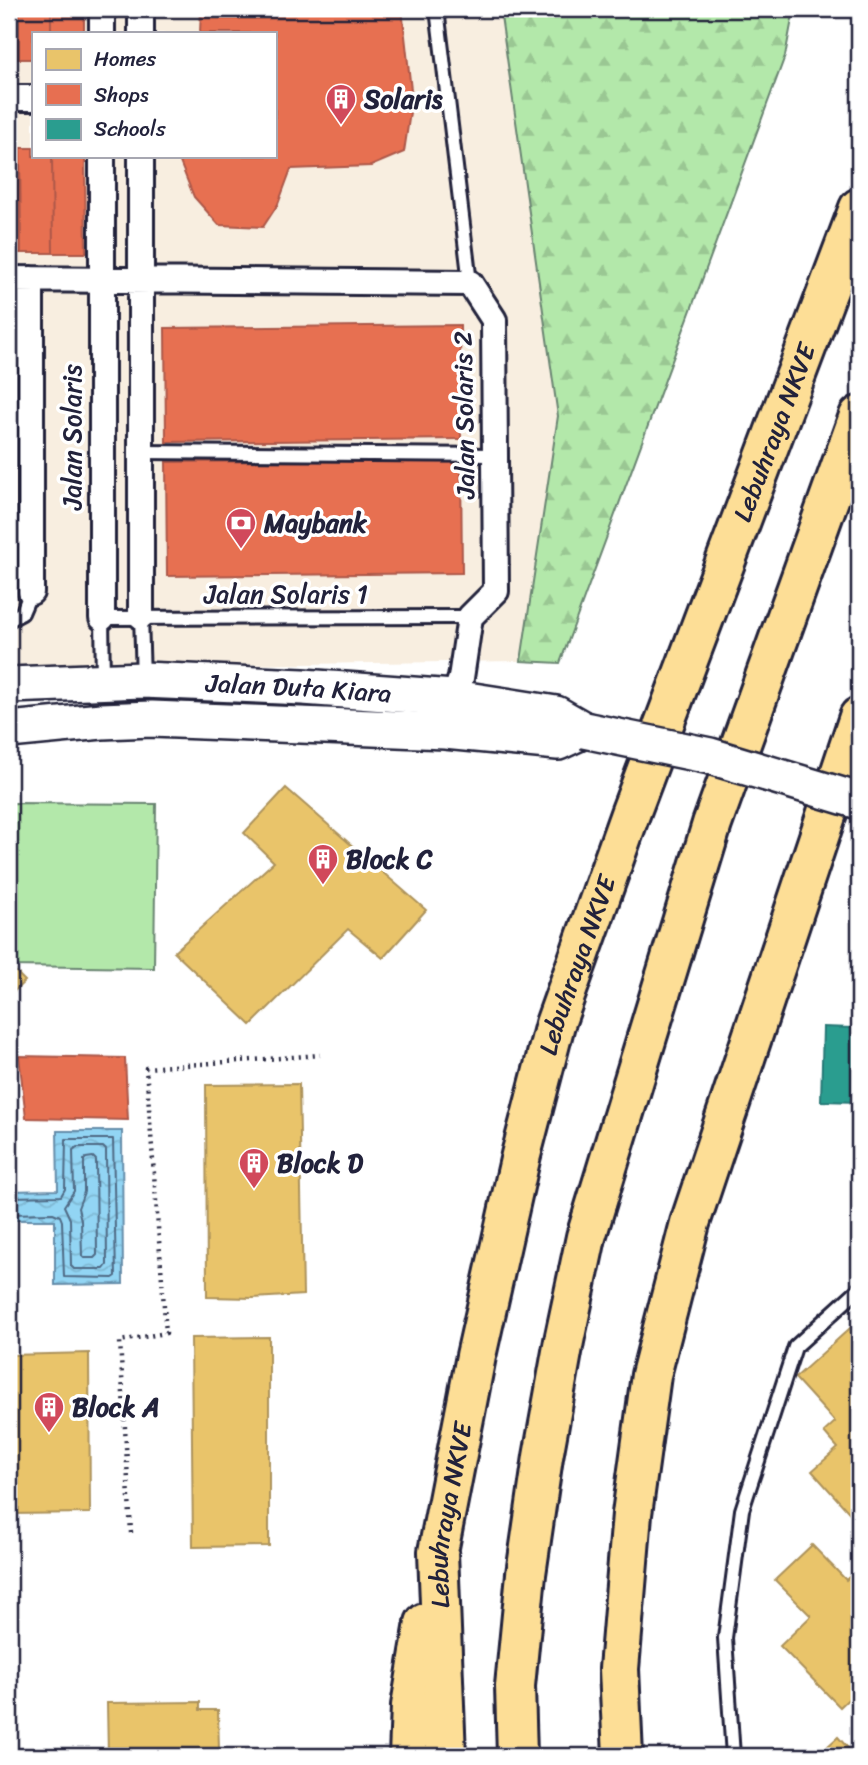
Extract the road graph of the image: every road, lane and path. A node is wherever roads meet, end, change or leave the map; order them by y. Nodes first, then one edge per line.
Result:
1 (102, 9) edge
2 (141, 9) edge
3 (437, 9) edge
4 (102, 32) edge
5 (141, 32) edge
6 (9, 98) edge
7 (32, 98) edge
8 (102, 158) edge
9 (141, 158) edge
10 (859, 208) edge
11 (20, 279) edge
12 (102, 279) junction
13 (141, 279) junction
14 (470, 283) junction
15 (859, 416) edge
16 (141, 452) junction
17 (495, 455) junction
18 (31, 592) joint
19 (141, 616) junction
20 (470, 617) junction
21 (102, 618) junction
22 (9, 620) edge
23 (9, 685) edge
24 (454, 698) junction
25 (125, 702) junction
26 (859, 717) edge
27 (9, 730) edge
28 (584, 730) junction
29 (859, 801) edge
30 (320, 1055) dead end
31 (859, 1289) edge
32 (131, 1533) dead end
33 (438, 1552) junction
34 (409, 1756) edge
35 (446, 1756) edge
36 (517, 1756) edge
37 (623, 1756) edge
38 (733, 1756) edge

1 - 4 street
2 - 5 street
3 - 14 lane
6 - 7 street
8 - 12 street, Jalan Solaris
9 - 13 street
10 - 33 highway, Lebuhraya NKVE
11 - 12 street
11 - 18 street
12 - 13 street
12 - 21 street, Jalan Solaris
13 - 14 street
13 - 16 street
14 - 17 street, Jalan Solaris 2
15 - 36 highway
16 - 17 lane
16 - 19 street
17 - 20 street, Jalan Solaris 2
18 - 22 lane
19 - 20 lane, Jalan Solaris 1
19 - 21 lane, Jalan Solaris 1
19 - 25 lane
20 - 24 street
21 - 25 lane, Jalan Solaris
23 - 25 main road, Jalan Duta Kiara
24 - 25 main road, Jalan Duta Kiara
24 - 28 main road, Jalan Duta Kiara
25 - 27 main road, Jalan Duta Kiara
25 - 28 main road, Jalan Duta Kiara
26 - 37 highway
28 - 29 main road, Jalan Duta Kiara, bridge
30 - 32 path
31 - 38 lane
33 - 34 highway
33 - 35 highway, Lebuhraya NKVE

